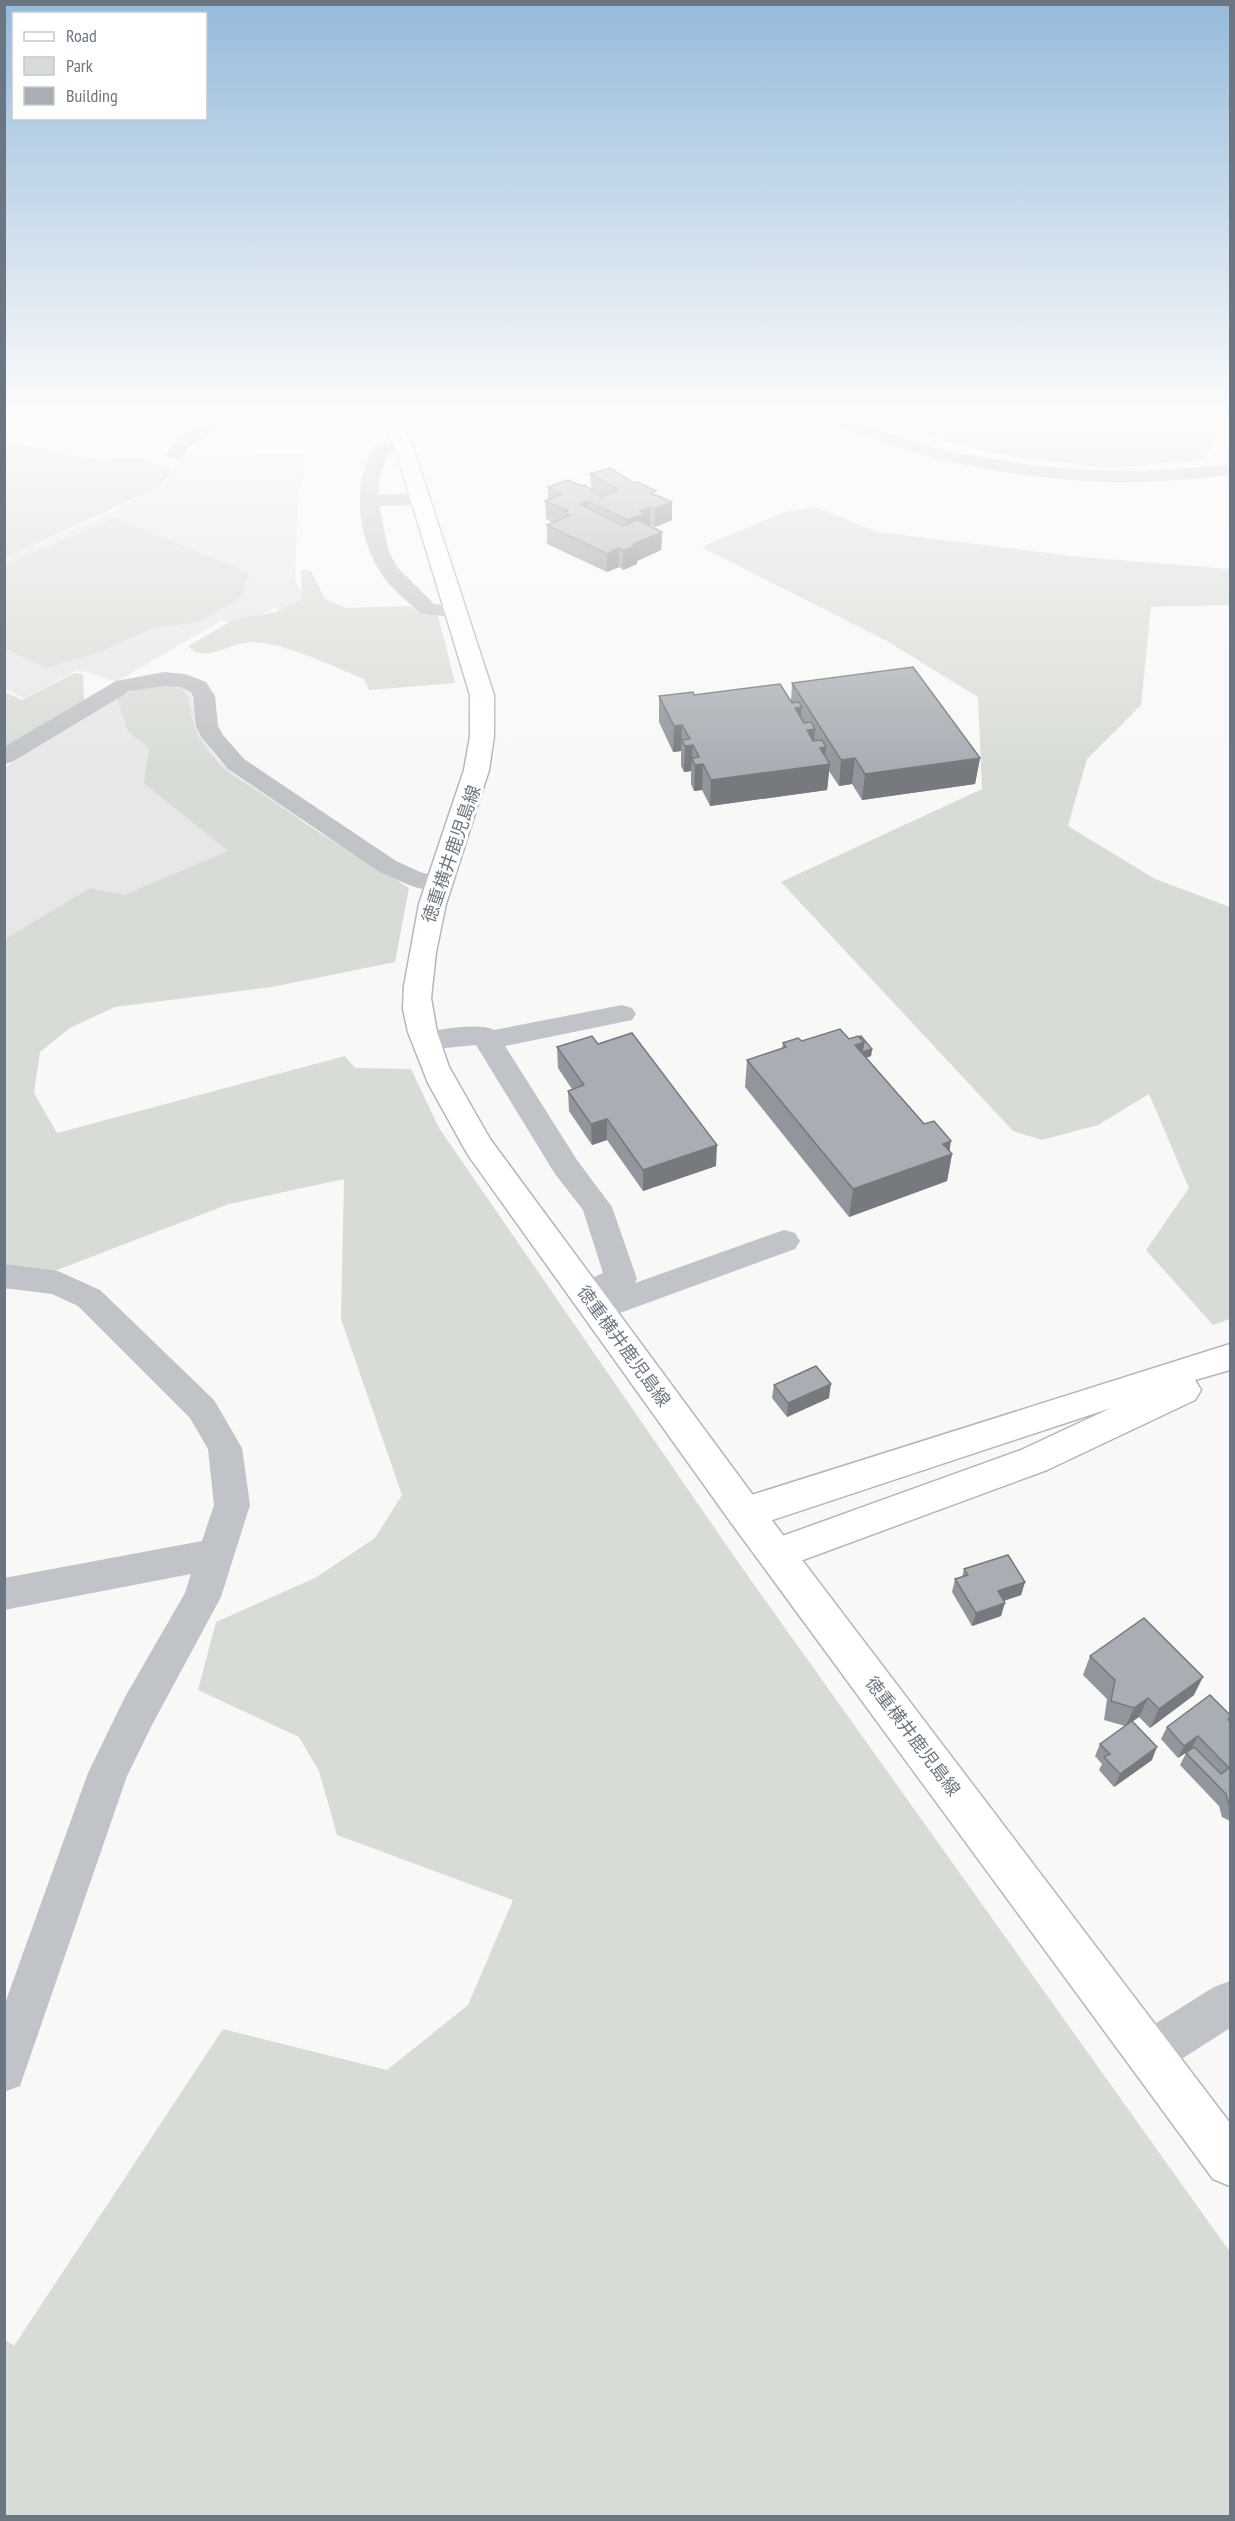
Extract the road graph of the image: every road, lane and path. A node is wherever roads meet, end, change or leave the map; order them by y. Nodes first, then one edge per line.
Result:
1 (375, 534) edge
2 (432, 534) edge
3 (455, 611) junction
4 (4, 757) edge
5 (437, 884) junction
6 (622, 1014) dead end
7 (487, 1040) junction
8 (425, 1041) junction
9 (784, 1241) dead end
10 (4, 1276) edge
11 (591, 1301) junction
12 (1230, 1357) edge
13 (1230, 1366) edge
14 (745, 1513) junction
15 (217, 1554) junction
16 (776, 1554) junction
17 (4, 1594) edge
18 (1230, 2003) edge
19 (1150, 2053) junction
20 (4, 2070) edge
21 (1230, 2162) edge

1 - 3 street
2 - 3 main road, 徳重横井鹿児島線
3 - 5 main road, 徳重横井鹿児島線
4 - 5 street
5 - 8 main road, 徳重横井鹿児島線
6 - 7 street
7 - 8 street
7 - 11 street
8 - 11 main road, 徳重横井鹿児島線
9 - 11 street
10 - 15 street
11 - 14 main road, 徳重横井鹿児島線
12 - 14 main road
13 - 16 main road
14 - 16 main road, 徳重横井鹿児島線
15 - 17 street
15 - 20 street
16 - 19 main road, 徳重横井鹿児島線
18 - 19 street
19 - 21 main road, 徳重横井鹿児島線

